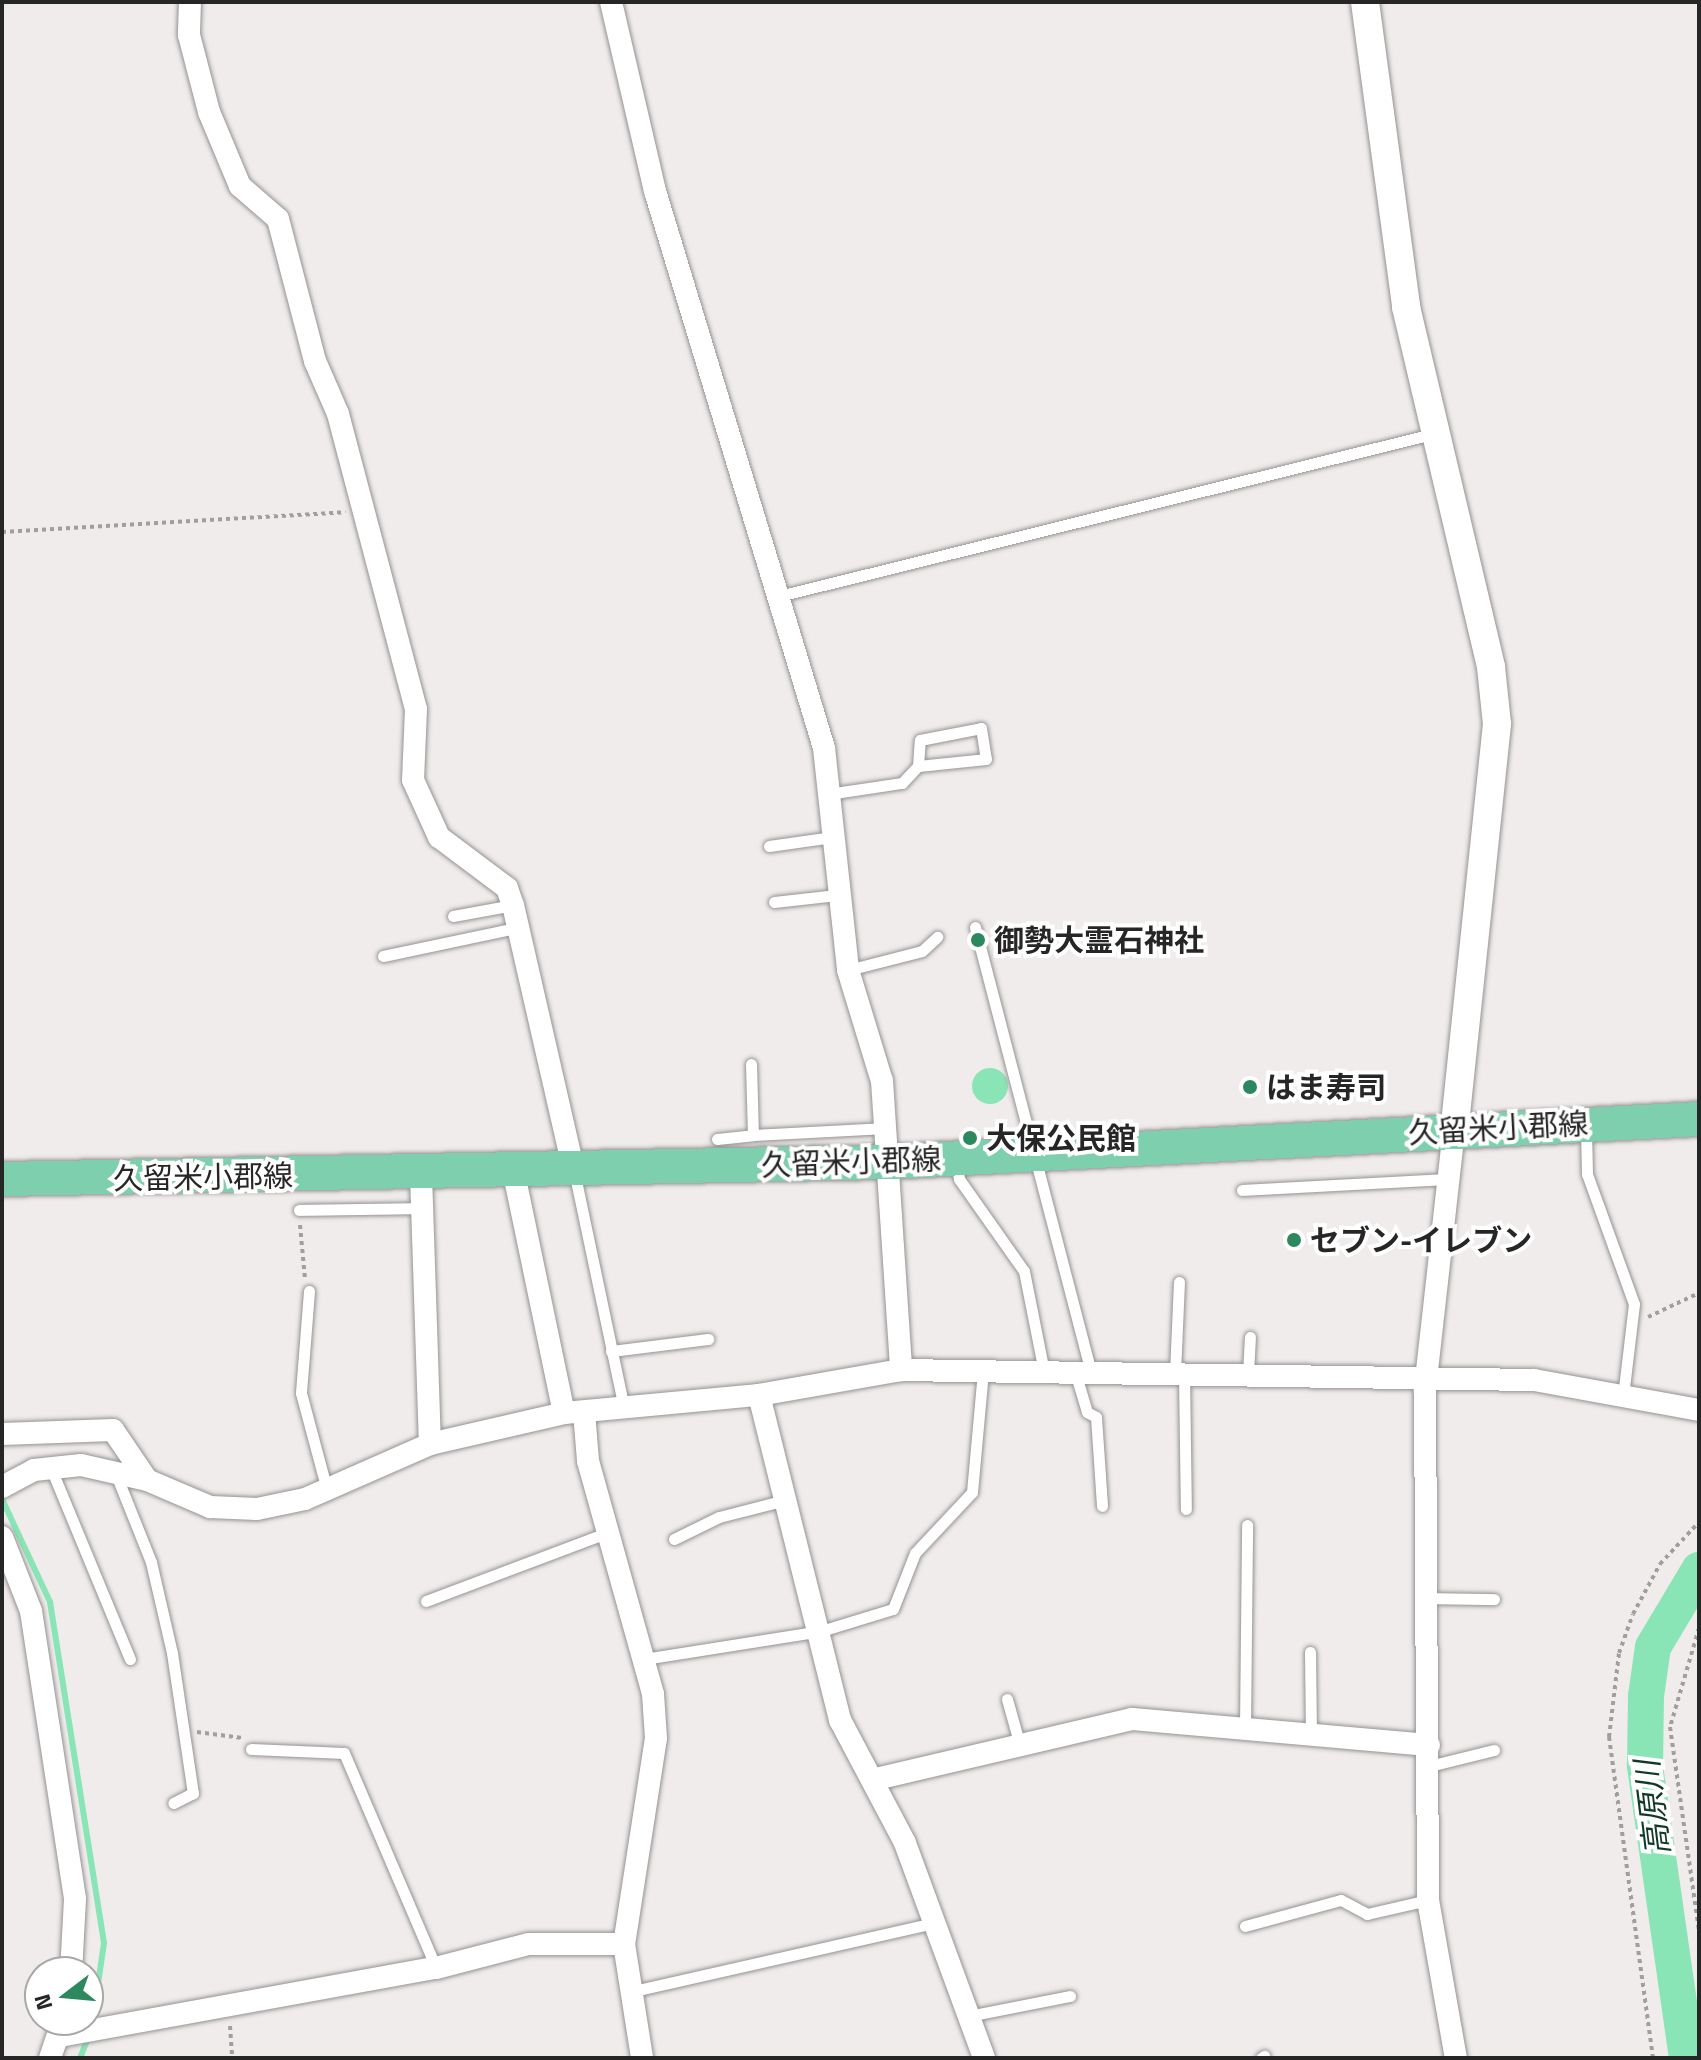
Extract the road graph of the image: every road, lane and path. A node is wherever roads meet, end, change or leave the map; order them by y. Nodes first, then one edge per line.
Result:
1 (190, 2) edge
2 (611, 2) edge
3 (1365, 2) edge
4 (1432, 434) junction
5 (363, 511) junction
6 (2, 532) edge
7 (779, 596) junction
8 (918, 766) junction
9 (828, 794) junction
10 (832, 837) junction
11 (769, 846) dead end
12 (837, 895) junction
13 (774, 902) dead end
14 (513, 905) junction
15 (453, 916) dead end
16 (521, 927) junction
17 (975, 927) dead end
18 (937, 937) dead end
19 (383, 956) dead end
20 (848, 970) junction
21 (751, 1064) dead end
22 (1699, 1119) edge
23 (1586, 1124) junction
24 (886, 1128) junction
25 (1454, 1130) junction
26 (753, 1135) junction
27 (717, 1139) dead end
28 (1034, 1154) junction
29 (956, 1159) junction
30 (889, 1162) junction
31 (574, 1171) junction
32 (514, 1174) junction
33 (2, 1179) edge
34 (1446, 1179) junction
35 (1242, 1190) dead end
36 (421, 1191) junction
37 (299, 1210) joint
38 (1179, 1282) dead end
39 (309, 1291) joint
40 (1699, 1293) edge
41 (1632, 1325) junction
42 (1250, 1337) dead end
43 (708, 1339) dead end
44 (611, 1351) junction
45 (901, 1370) junction
46 (983, 1371) junction
47 (1044, 1372) junction
48 (1083, 1372) junction
49 (1179, 1373) junction
50 (1248, 1374) junction
51 (1425, 1378) junction
52 (759, 1395) junction
53 (1623, 1396) junction
54 (624, 1408) junction
55 (1699, 1410) edge
56 (574, 1413) junction
57 (2, 1434) edge
58 (430, 1444) junction
59 (50, 1466) junction
60 (115, 1472) junction
61 (147, 1480) junction
62 (2, 1487) edge
63 (327, 1490) junction
64 (782, 1501) junction
65 (1102, 1506) dead end
66 (1186, 1509) dead end
67 (1699, 1522) edge
68 (1247, 1525) dead end
69 (610, 1532) junction
70 (2, 1537) edge
71 (674, 1539) dead end
72 (1427, 1598) junction
73 (1494, 1599) dead end
74 (426, 1601) dead end
75 (1699, 1628) edge
76 (821, 1631) junction
77 (1310, 1652) dead end
78 (130, 1659) dead end
79 (644, 1659) junction
80 (1007, 1699) dead end
81 (1245, 1727) junction
82 (183, 1729) junction
83 (1311, 1734) junction
84 (1020, 1746) junction
85 (251, 1749) joint
86 (1494, 1750) dead end
87 (1429, 1755) junction
88 (876, 1779) junction
89 (173, 1803) dead end
90 (1428, 1900) junction
91 (934, 1923) junction
92 (1245, 1926) dead end
93 (1699, 1932) edge
94 (624, 1944) junction
95 (72, 1956) edge
96 (436, 1968) junction
97 (634, 1991) junction
98 (1070, 1996) dead end
99 (229, 2008) junction
100 (968, 2016) junction
101 (104, 2026) edge
102 (69, 2036) edge
103 (50, 2058) edge
104 (232, 2058) edge
105 (642, 2058) edge
106 (984, 2058) edge
107 (1456, 2058) edge
108 (1653, 2058) edge

1 - 5 street
2 - 7 street
3 - 4 street
4 - 7 lane
4 - 25 street
5 - 6 path
5 - 14 street
7 - 9 street
8 - 8 lane
8 - 9 lane
9 - 10 street
10 - 11 lane
10 - 12 street
12 - 13 lane
12 - 20 street
14 - 15 lane
14 - 16 street
16 - 19 lane
16 - 31 street
17 - 28 lane
18 - 20 lane
20 - 24 street
21 - 26 lane
22 - 23 main road, 久留米小郡線
23 - 25 main road, 久留米小郡線
23 - 41 lane
24 - 26 lane
24 - 30 street
25 - 28 main road, 久留米小郡線
25 - 34 street
26 - 27 lane
28 - 29 main road, 久留米小郡線
28 - 48 lane
29 - 30 main road, 久留米小郡線
29 - 47 lane
30 - 31 main road, 久留米小郡線
30 - 45 street
31 - 32 main road, 久留米小郡線
31 - 44 lane
32 - 36 main road, 久留米小郡線
32 - 56 street
33 - 36 main road, 久留米小郡線
34 - 35 lane
34 - 51 street
36 - 37 lane
36 - 58 street
37 - 39 path
38 - 49 lane
39 - 63 lane
40 - 41 path
41 - 53 lane
42 - 50 lane
43 - 44 lane
44 - 54 lane
45 - 46 street
45 - 52 street
46 - 47 street
46 - 76 lane
47 - 48 street
48 - 49 street
48 - 65 lane
49 - 50 street
49 - 66 lane
50 - 51 street
51 - 53 street
51 - 72 street
52 - 54 street
52 - 64 street
53 - 55 street
54 - 56 street
56 - 58 street
56 - 69 street
57 - 61 street
58 - 63 street
59 - 60 street
59 - 62 street
59 - 78 lane
60 - 61 street
60 - 82 lane
61 - 63 street
64 - 71 lane
64 - 76 street
67 - 108 path
68 - 81 lane
69 - 74 lane
69 - 79 street
70 - 95 street
72 - 73 lane
72 - 87 street
75 - 93 path
76 - 79 lane
76 - 88 street
77 - 83 lane
79 - 94 street
80 - 84 lane
81 - 83 street
81 - 84 street
82 - 85 path
82 - 89 lane
83 - 87 street
84 - 88 street
85 - 96 lane
86 - 87 lane
87 - 90 street
88 - 91 street
90 - 92 lane
90 - 107 street
91 - 97 lane
91 - 100 street
94 - 96 street
94 - 97 street
96 - 99 street
97 - 105 street
98 - 100 lane
99 - 101 street
99 - 104 path
100 - 106 street
102 - 103 street

